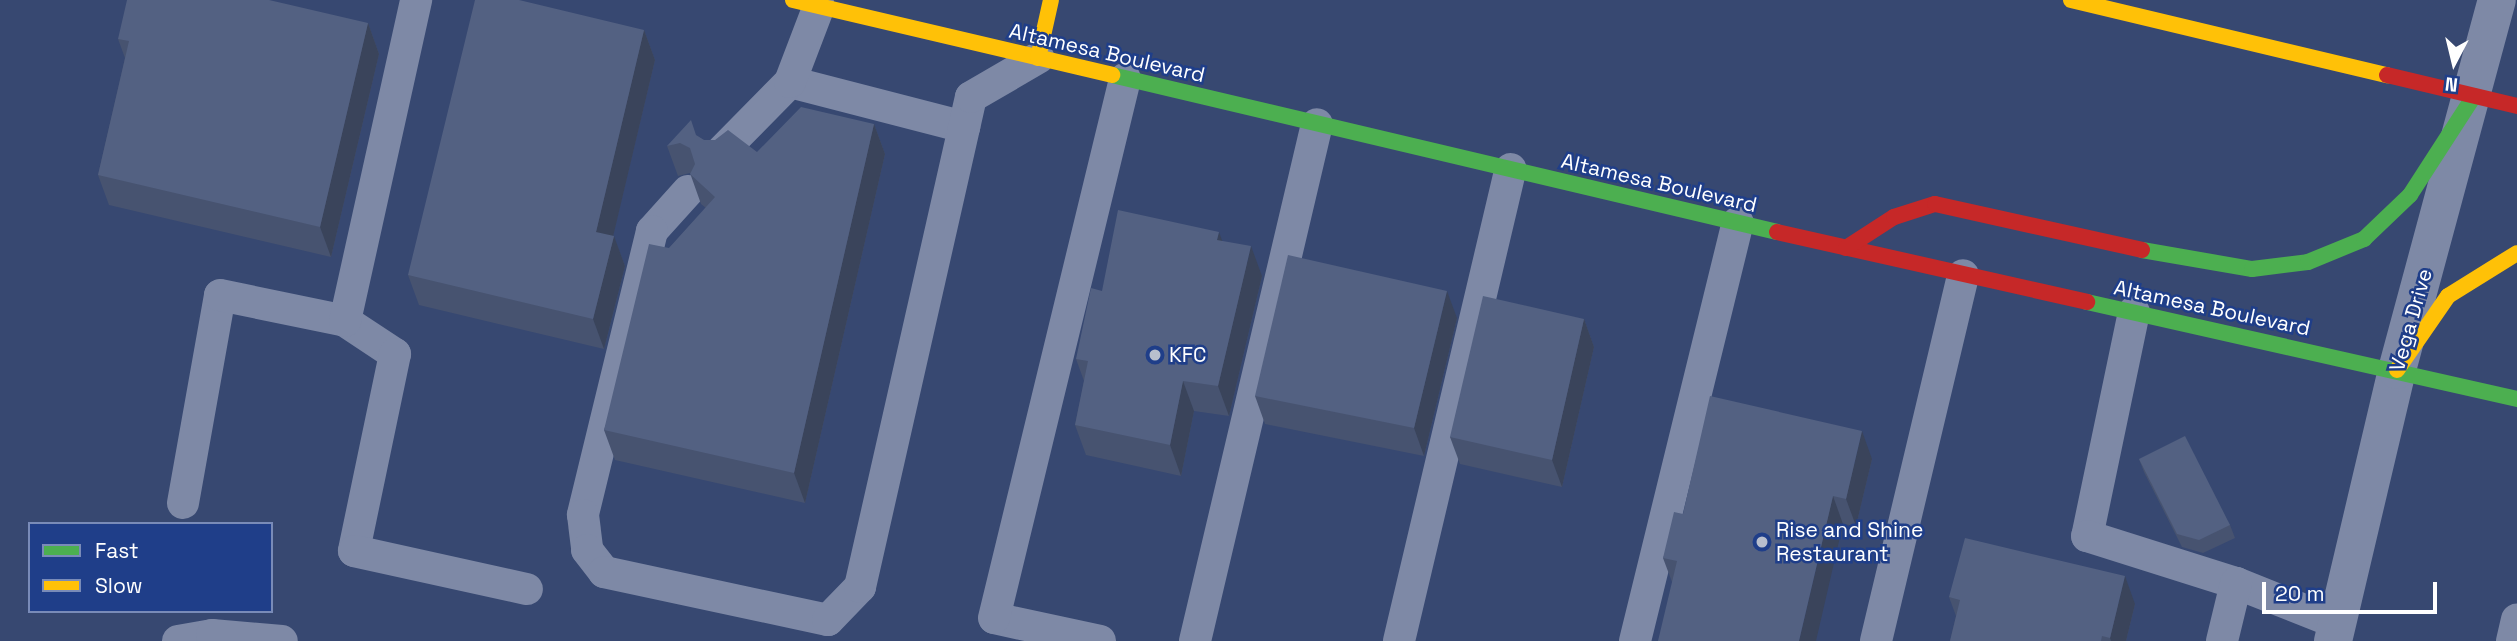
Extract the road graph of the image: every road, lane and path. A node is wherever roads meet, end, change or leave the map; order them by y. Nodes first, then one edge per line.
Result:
1 (1051, 0) edge
2 (2071, 0) edge
3 (2497, 0) edge
4 (410, 1) edge
5 (806, 3) edge
6 (1038, 58) junction
7 (1125, 79) junction
8 (790, 82) junction
9 (2474, 96) junction
10 (2517, 106) edge
11 (1317, 124) junction
12 (964, 127) junction
13 (720, 153) edge
14 (1511, 169) junction
15 (688, 191) edge
16 (1738, 223) junction
17 (1846, 248) junction
18 (2517, 253) edge
19 (1963, 275) junction
20 (2134, 312) junction
21 (345, 321) junction
22 (2397, 370) junction
23 (2517, 399) edge
24 (183, 503) dead end
25 (2236, 583) junction
26 (527, 589) dead end
27 (2517, 620) edge
28 (2335, 632) edge
29 (178, 641) edge
30 (282, 641) edge
31 (1100, 641) edge
32 (1195, 641) edge
33 (1399, 641) edge
34 (1635, 641) edge
35 (1876, 641) edge
36 (2222, 641) edge
37 (2512, 641) edge

1 - 6 main road
2 - 9 main road
3 - 9 street, Vega Drive
4 - 21 lane
5 - 6 main road, Altamesa Boulevard
5 - 8 lane
6 - 7 main road, Altamesa Boulevard
6 - 12 lane
7 - 11 main road, Altamesa Boulevard
7 - 31 lane
8 - 12 lane
8 - 13 lane
9 - 10 main road
9 - 17 main road
9 - 22 street, Vega Drive
11 - 14 main road, Altamesa Boulevard
11 - 32 lane
12 - 15 lane
14 - 16 main road, Altamesa Boulevard
14 - 33 lane
16 - 17 main road, Altamesa Boulevard
16 - 34 lane
17 - 19 main road, Altamesa Boulevard
18 - 22 main road
19 - 20 main road, Altamesa Boulevard
19 - 35 lane
20 - 22 main road, Altamesa Boulevard
20 - 25 lane
21 - 24 lane
21 - 26 lane
22 - 23 main road, Altamesa Boulevard
22 - 28 street, Vega Drive
25 - 28 lane
25 - 36 lane
27 - 37 lane
29 - 30 lane

